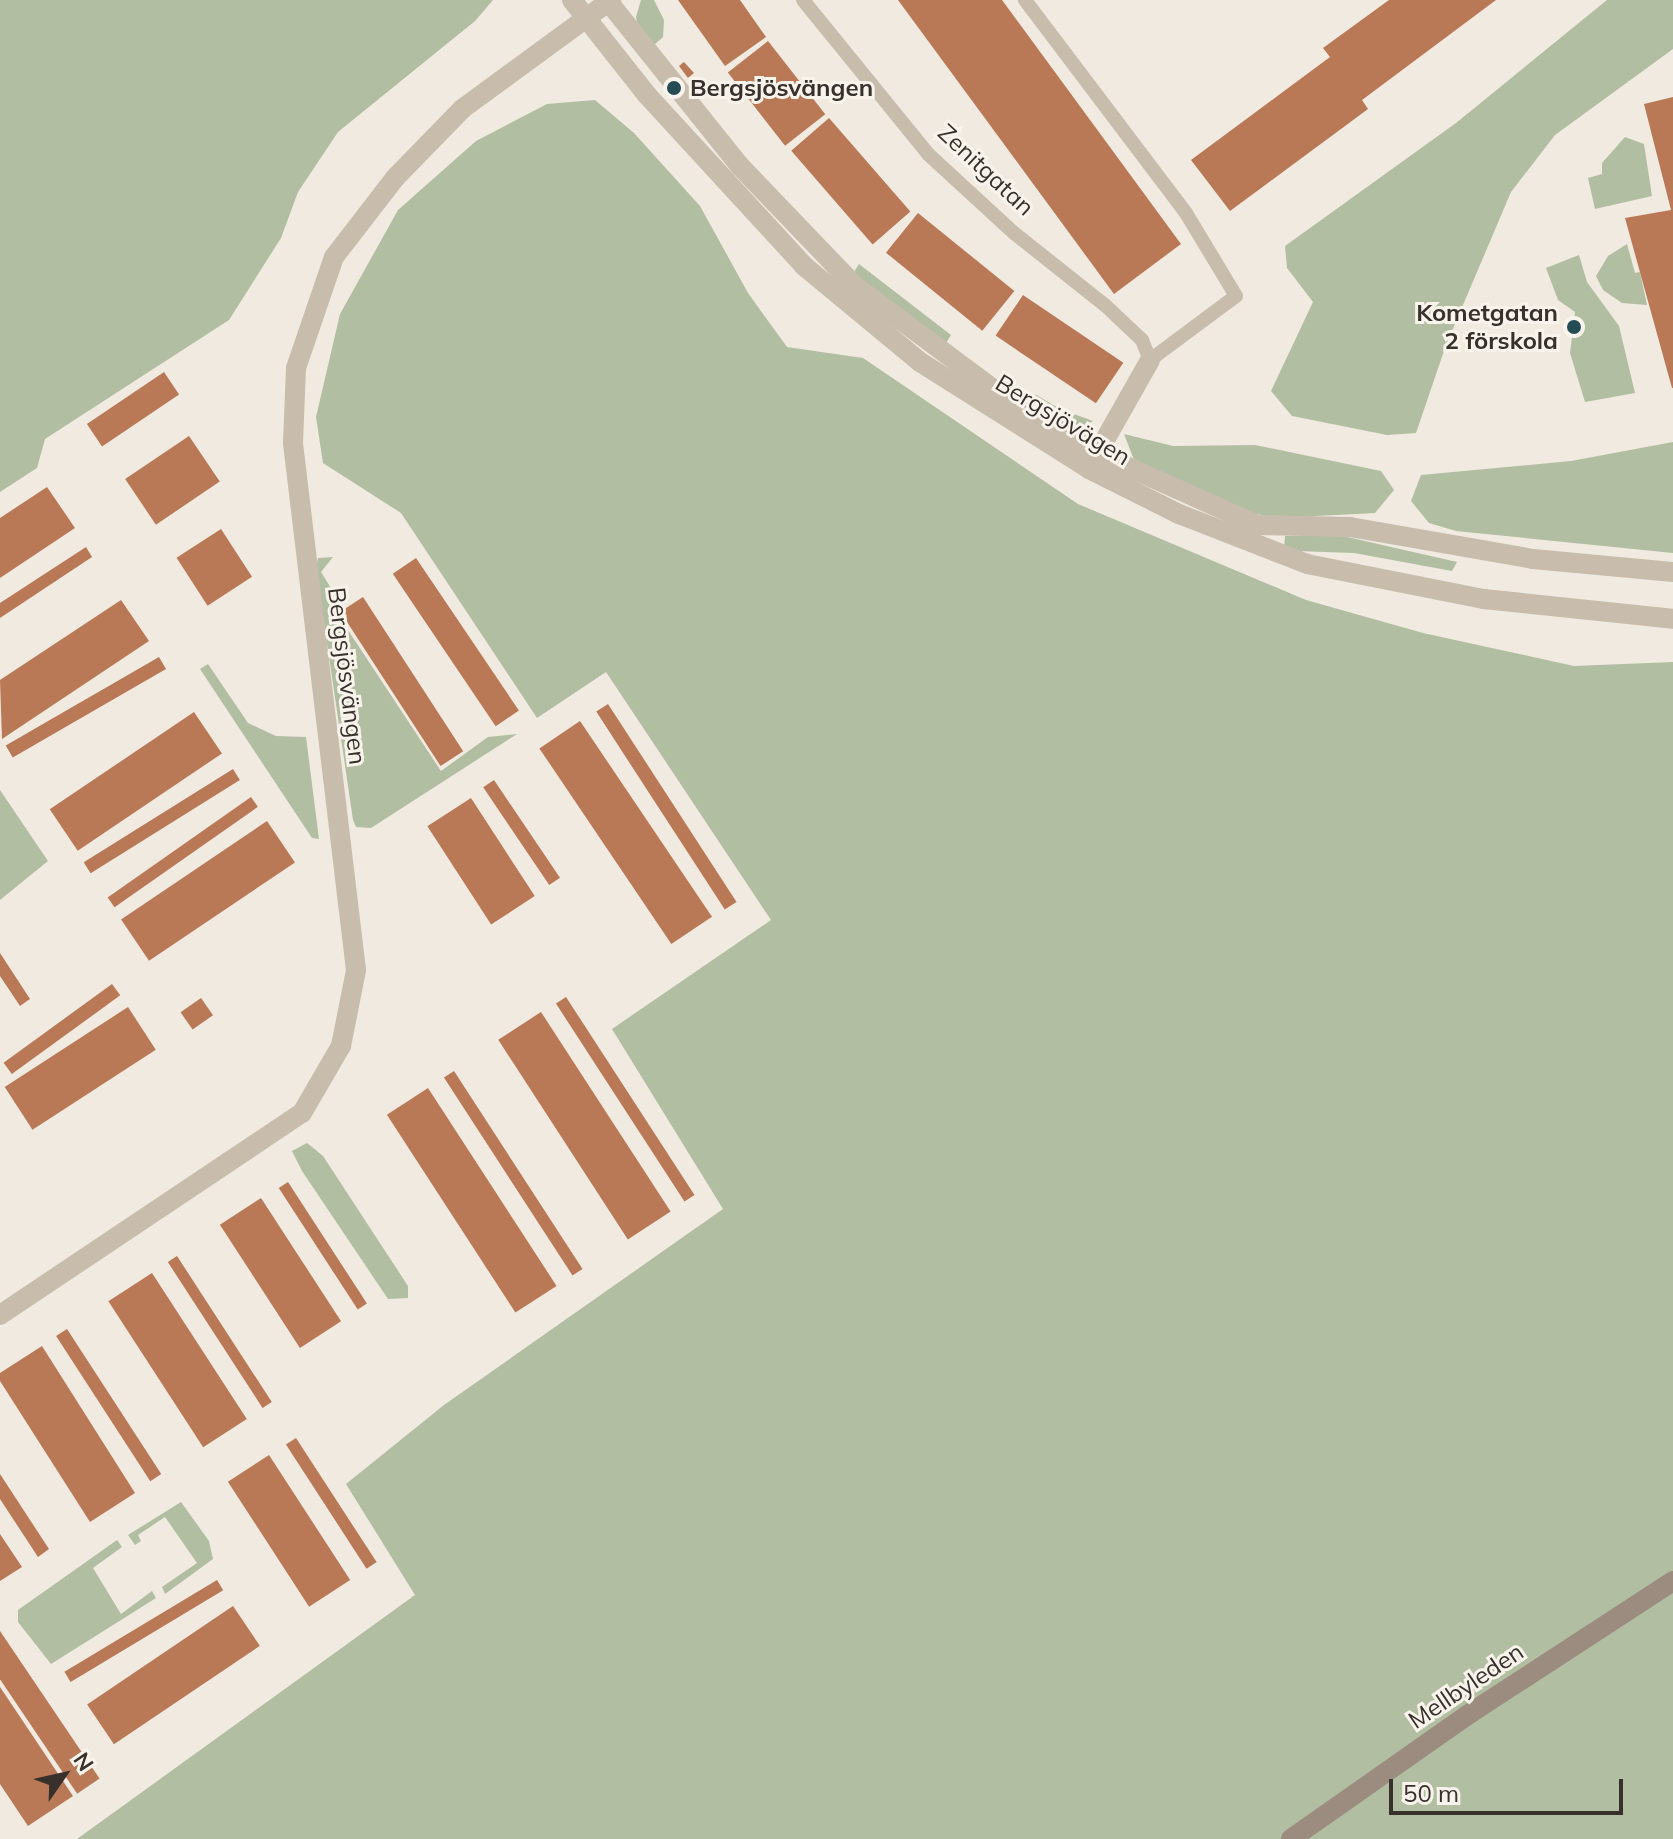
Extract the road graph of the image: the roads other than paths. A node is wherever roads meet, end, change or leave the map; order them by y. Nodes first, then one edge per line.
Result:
1 (572, 0) edge
2 (803, 0) edge
3 (1025, 0) edge
4 (609, 1) edge
5 (584, 20) junction
6 (1150, 360) junction
7 (1093, 461) junction
8 (1673, 572) edge
9 (1673, 619) edge
10 (0, 1315) edge
11 (1673, 1581) edge
12 (1291, 1839) edge

1 - 5 street, Bergsjövägen
2 - 6 lane, Zenitgatan
3 - 6 lane
4 - 5 street, Bergsjösvängen
4 - 7 street, Bergsjövägen
5 - 7 street, Bergsjövägen
5 - 10 street, Bergsjösvängen
6 - 7 street
7 - 8 street, Bergsjövägen
7 - 9 street, Bergsjövägen
11 - 12 main road, Mellbyleden

